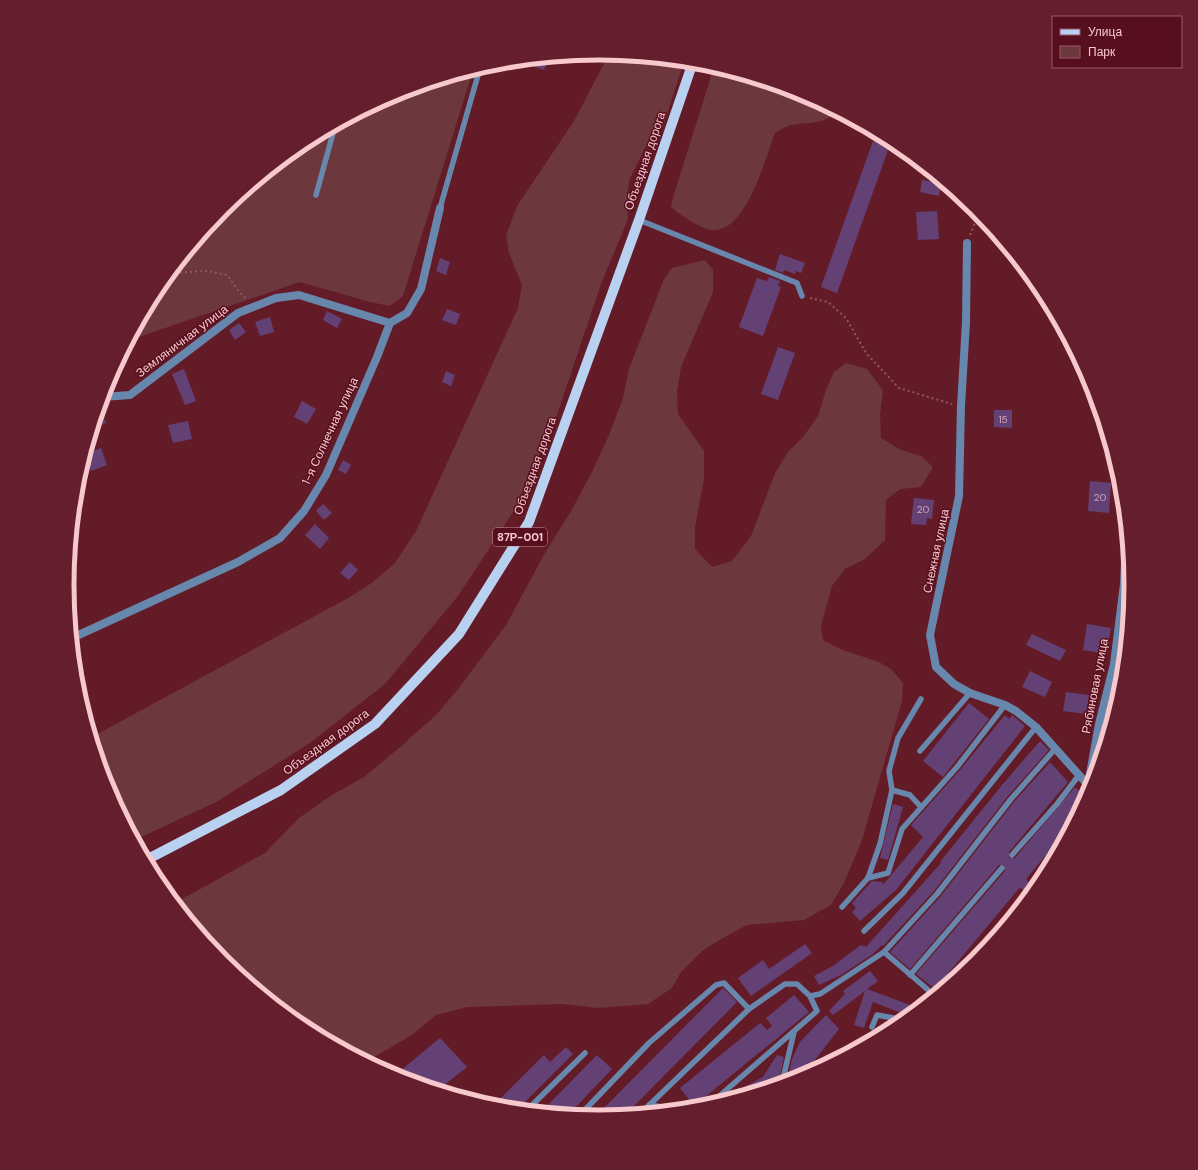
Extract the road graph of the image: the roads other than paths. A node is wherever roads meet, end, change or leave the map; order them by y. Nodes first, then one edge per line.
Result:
1 (691, 68) edge
2 (478, 74) edge
3 (333, 132) edge
4 (316, 195) dead end
5 (440, 208) joint
6 (639, 220) junction
7 (967, 243) road end
8 (802, 296) road end
9 (390, 323) junction
10 (109, 397) edge
11 (1124, 584) edge
12 (76, 636) edge
13 (970, 692) junction
14 (921, 699) dead end
15 (1005, 705) junction
16 (1036, 727) junction
17 (1055, 749) junction
18 (920, 751) dead end
19 (1093, 761) edge
20 (1079, 776) junction
21 (1085, 782) edge
22 (892, 790) junction
23 (921, 807) junction
24 (1012, 856) dead end
25 (150, 858) edge
26 (1002, 868) dead end
27 (868, 878) junction
28 (842, 907) dead end
29 (864, 931) dead end
30 (884, 952) junction
31 (910, 975) junction
32 (931, 992) edge
33 (810, 996) junction
34 (749, 1009) junction
35 (896, 1018) edge
36 (872, 1027) dead end
37 (794, 1032) junction
38 (585, 1053) dead end
39 (784, 1076) edge
40 (720, 1096) edge
41 (531, 1106) edge
42 (649, 1106) joint
43 (658, 1107) edge
44 (585, 1110) edge

1 - 6 main road, Объездная дорога / 87Р-001
2 - 5 lane
3 - 4 lane
5 - 9 street
6 - 8 lane
6 - 25 main road, Объездная дорога / 87Р-001
7 - 13 street, Снежная улица
9 - 10 street, Земляничная улица
9 - 12 street, 1-я Солнечная улица
11 - 19 street, Рябиновая улица
13 - 15 street, Снежная улица
13 - 18 lane
14 - 22 lane
15 - 16 street, Снежная улица
15 - 23 lane
16 - 17 street, Снежная улица
16 - 29 lane
17 - 20 street, Снежная улица
17 - 30 lane
20 - 21 street, Снежная улица
20 - 24 lane
22 - 23 lane
22 - 27 lane
23 - 27 lane
26 - 31 lane
27 - 28 lane
30 - 31 lane
30 - 33 lane
31 - 32 lane
33 - 34 lane
33 - 37 lane
34 - 42 lane
34 - 44 lane
35 - 36 lane
37 - 39 lane
37 - 40 lane
38 - 41 lane
42 - 43 lane

